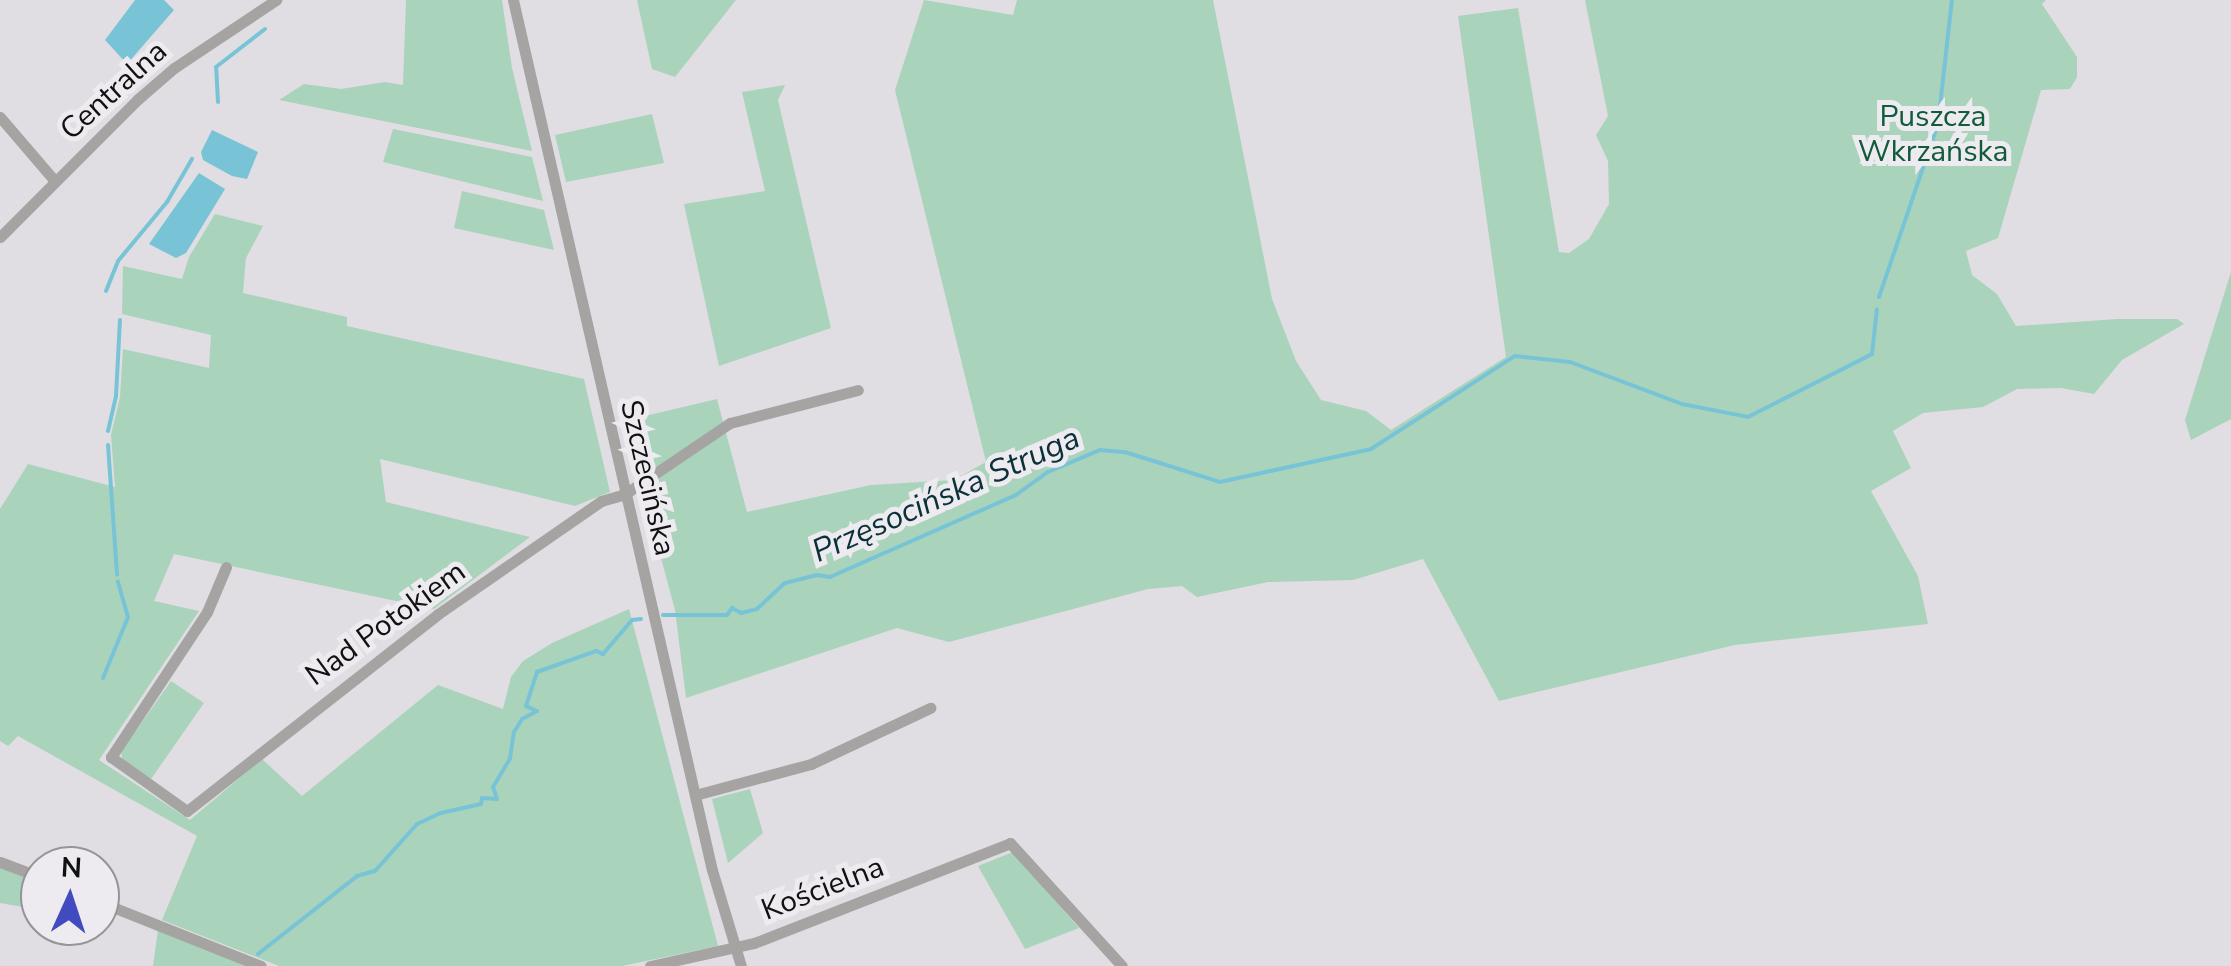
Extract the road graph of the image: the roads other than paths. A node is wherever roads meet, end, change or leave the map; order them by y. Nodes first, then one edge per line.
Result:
1 (276, 0) edge
2 (513, 0) edge
3 (0, 116) edge
4 (54, 180) junction
5 (0, 236) edge
6 (858, 390) dead end
7 (624, 494) junction
8 (226, 567) dead end
9 (930, 708) dead end
10 (695, 795) junction
11 (120, 910) edge
12 (734, 949) junction
13 (261, 966) edge
14 (650, 966) edge
15 (741, 966) edge
16 (1122, 966) edge

1 - 4 street, Centralna
2 - 7 street, Szczecińska
3 - 4 street
4 - 5 street, Centralna
6 - 7 street, Nad Potokiem
7 - 8 street, Nad Potokiem
7 - 10 street, Szczecińska
9 - 10 street
10 - 12 street, Szczecińska
11 - 13 street
12 - 14 street, Kościelna
12 - 15 street, Szczecińska
12 - 16 street, Kościelna

